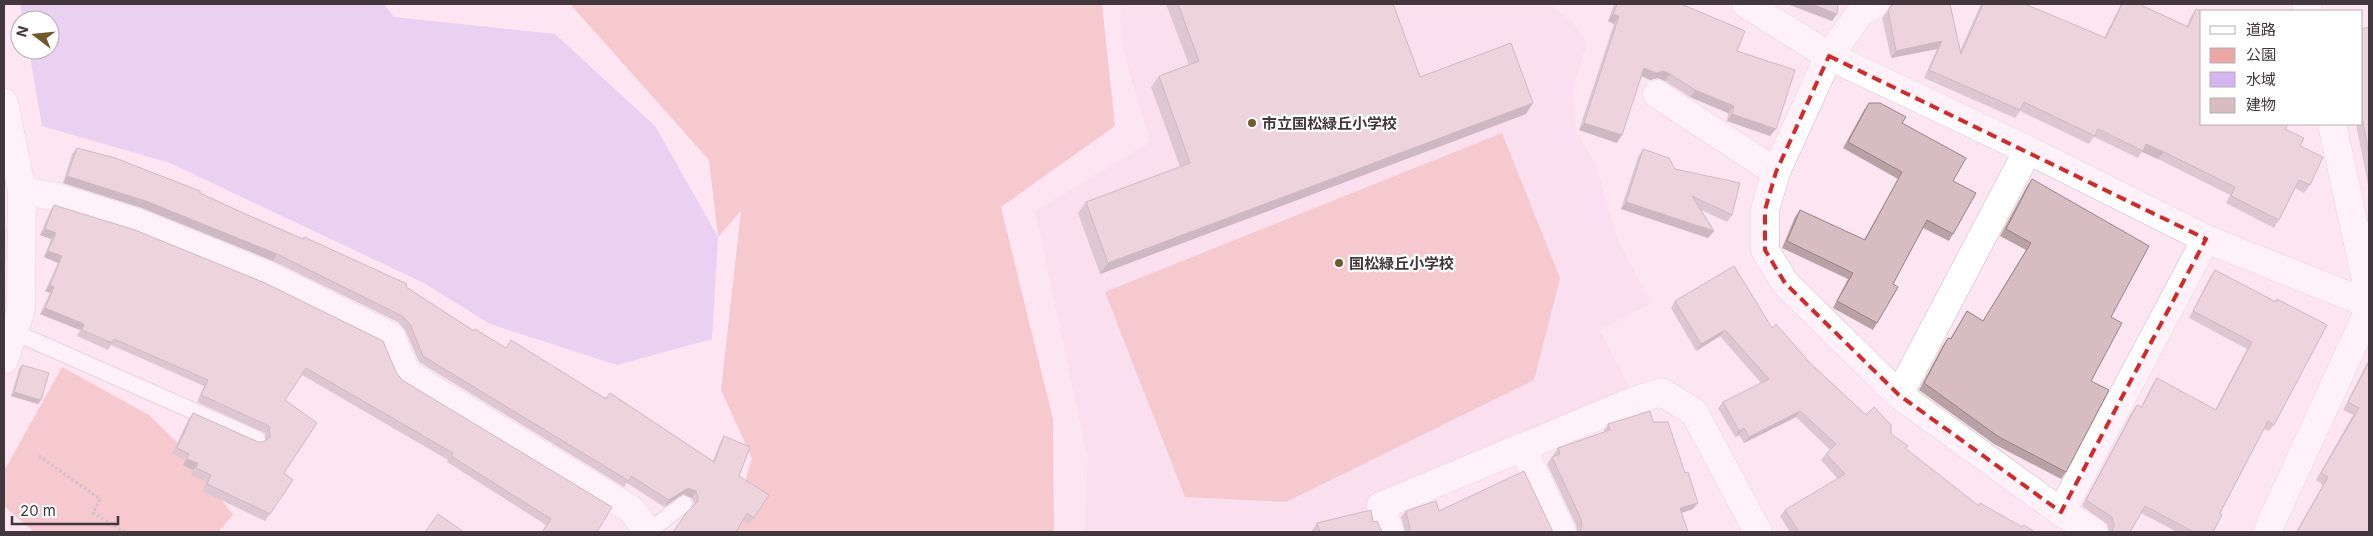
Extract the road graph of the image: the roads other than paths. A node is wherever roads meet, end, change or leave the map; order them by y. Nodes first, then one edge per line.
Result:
1 (1746, 4) edge
2 (1875, 4) edge
3 (1829, 56) junction
4 (1657, 94) dead end
5 (4, 102) edge
6 (2332, 125) edge
7 (2028, 150) junction
8 (1776, 172) junction
9 (22, 191) junction
10 (2206, 239) junction
11 (2369, 294) edge
12 (2369, 304) edge
13 (2369, 310) edge
14 (14, 332) junction
15 (4, 360) edge
16 (1899, 396) junction
17 (257, 439) edge
18 (1522, 447) junction
19 (684, 504) edge
20 (2061, 512) junction
21 (648, 532) edge
22 (1390, 532) edge
23 (1562, 532) edge
24 (1758, 532) edge
25 (2094, 532) edge
26 (2267, 532) edge

1 - 3 street
2 - 3 street
3 - 7 street
3 - 8 street
4 - 8 street
5 - 9 street
6 - 11 street
7 - 10 street
7 - 16 street
8 - 16 street
9 - 14 street
9 - 21 street
10 - 12 street
10 - 20 street
13 - 26 street
14 - 15 street
14 - 17 lane
16 - 20 street
18 - 22 street
18 - 23 street
18 - 24 street
19 - 21 lane
20 - 25 street

